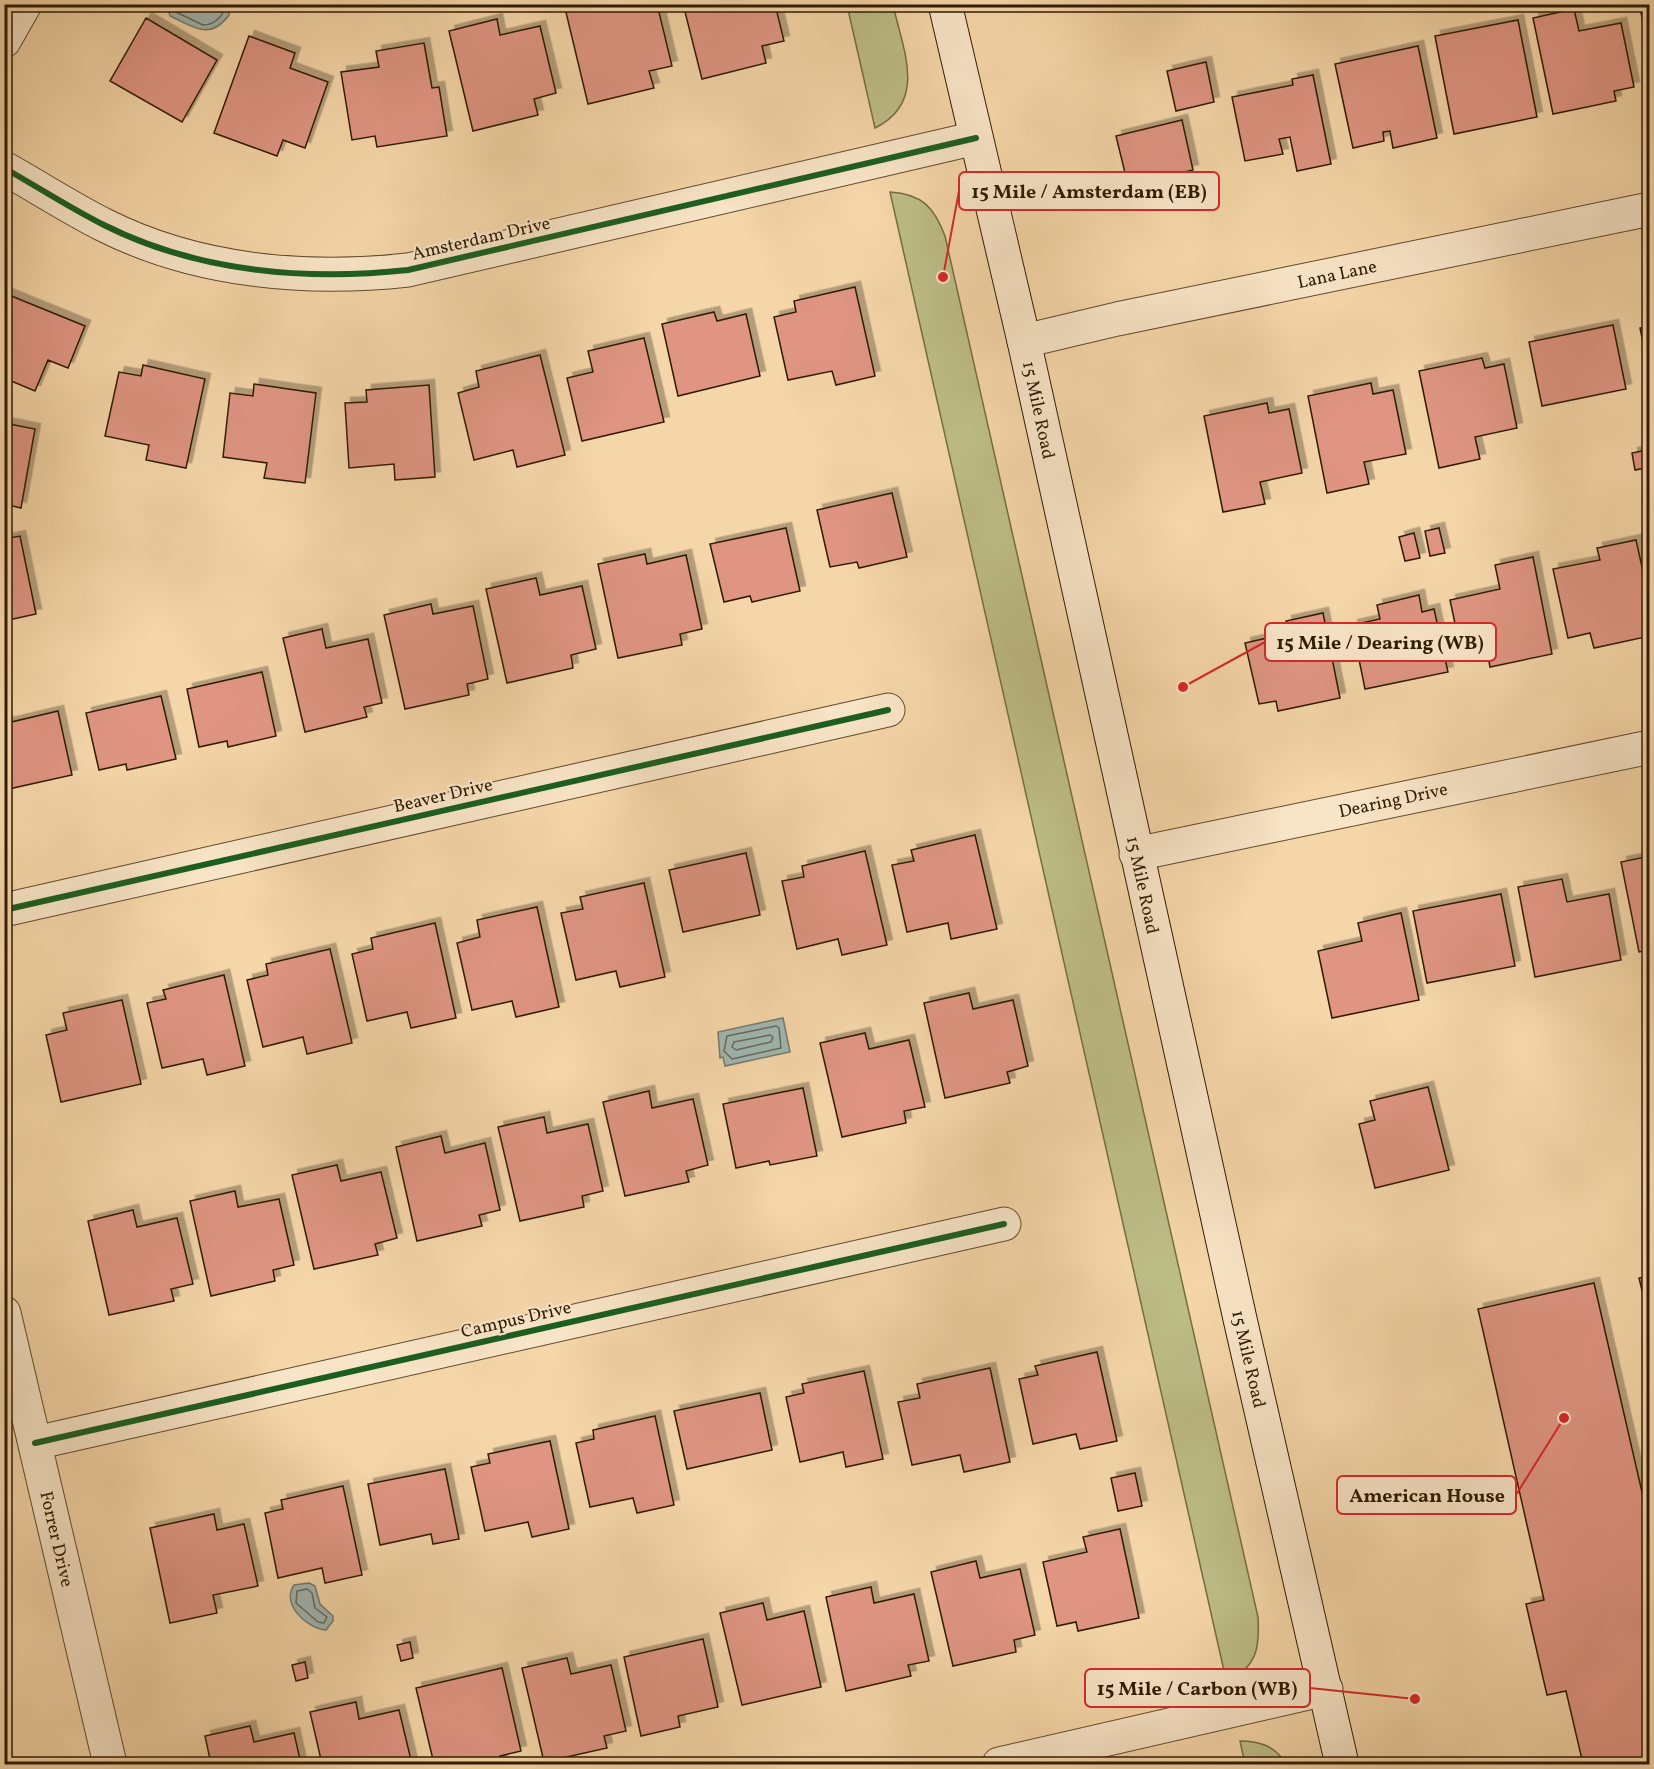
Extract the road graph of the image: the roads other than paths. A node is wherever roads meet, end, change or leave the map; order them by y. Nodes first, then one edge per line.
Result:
1 (25, 4) edge
2 (945, 4) edge
3 (4, 41) edge
4 (976, 138) junction
5 (4, 168) edge
6 (1650, 209) edge
7 (1024, 341) junction
8 (888, 710) dead end
9 (1650, 747) edge
10 (1136, 854) junction
11 (4, 910) edge
12 (1004, 1224) dead end
13 (4, 1313) edge
14 (35, 1443) junction
15 (1326, 1689) junction
16 (110, 1764) edge
17 (999, 1764) edge
18 (1342, 1764) edge

1 - 3 street
2 - 4 street, 15 Mile Road
4 - 5 street, Amsterdam Drive
4 - 7 street, 15 Mile Road
6 - 7 street, Lana Lane
7 - 10 street, 15 Mile Road
8 - 11 street, Beaver Drive
9 - 10 street, Dearing Drive
10 - 15 street, 15 Mile Road
12 - 14 street, Campus Drive
13 - 14 street, Forrer Drive
14 - 16 street, Forrer Drive
15 - 17 street
15 - 18 street, 15 Mile Road

